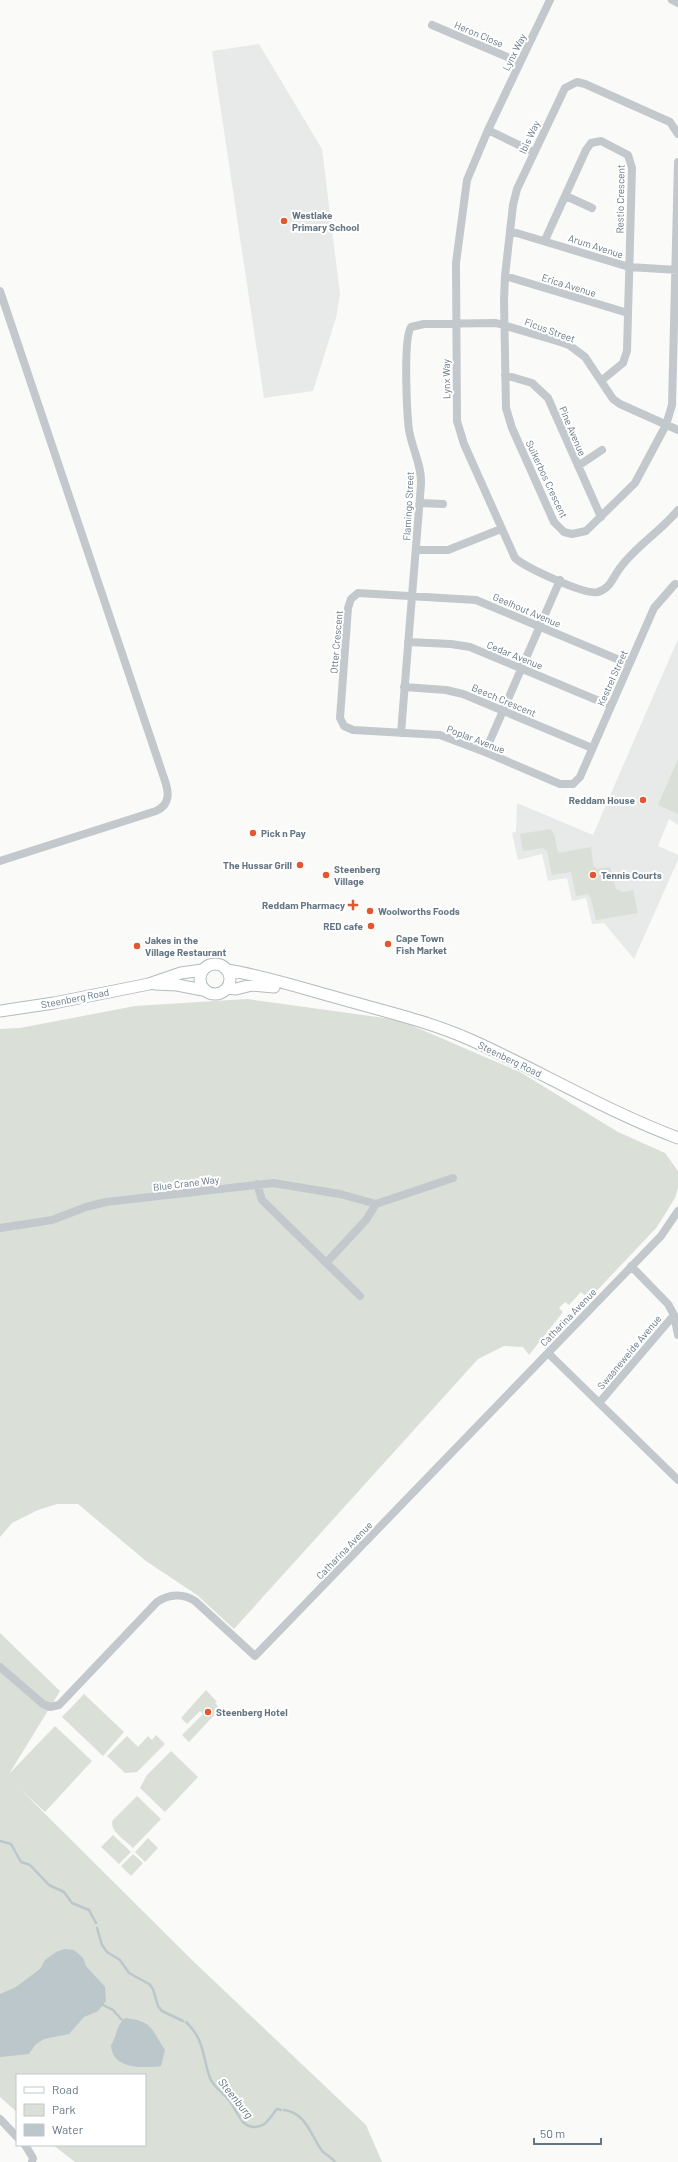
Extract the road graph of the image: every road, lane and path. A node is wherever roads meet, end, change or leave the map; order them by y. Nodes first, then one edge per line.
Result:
1 (550, 0) edge
2 (672, 0) edge
3 (678, 3) edge
4 (432, 25) dead end
5 (519, 62) junction
6 (488, 130) junction
7 (678, 134) edge
8 (533, 152) junction
9 (678, 162) edge
10 (566, 196) junction
11 (592, 208) dead end
12 (510, 231) junction
13 (545, 240) junction
14 (629, 267) junction
15 (676, 270) edge
16 (506, 276) junction
17 (0, 291) edge
18 (628, 313) junction
19 (455, 323) junction
20 (504, 325) junction
21 (505, 374) junction
22 (601, 381) junction
23 (666, 425) junction
24 (678, 430) edge
25 (602, 450) dead end
26 (578, 466) junction
27 (420, 503) junction
28 (443, 504) dead end
29 (678, 510) edge
30 (601, 517) junction
31 (501, 529) junction
32 (416, 550) junction
33 (560, 580) junction
34 (675, 584) dead end
35 (412, 595) junction
36 (540, 627) junction
37 (408, 642) junction
38 (629, 664) junction
39 (521, 669) junction
40 (404, 687) junction
41 (611, 706) junction
42 (502, 710) junction
43 (344, 726) joint
44 (401, 733) junction
45 (592, 748) junction
46 (485, 752) junction
47 (573, 784) joint
48 (0, 861) edge
49 (202, 970) junction
50 (227, 970) junction
51 (149, 984) junction
52 (227, 988) junction
53 (203, 990) junction
54 (336, 998) junction
55 (0, 1011) edge
56 (678, 1138) edge
57 (453, 1178) dead end
58 (257, 1184) junction
59 (376, 1204) junction
60 (678, 1211) edge
61 (0, 1228) edge
62 (326, 1263) junction
63 (631, 1266) junction
64 (360, 1296) dead end
65 (674, 1315) junction
66 (678, 1335) edge
67 (548, 1353) junction
68 (599, 1403) junction
69 (678, 1480) edge
70 (0, 1667) edge
71 (0, 2119) edge
72 (16, 2136) edge
73 (25, 2146) edge
74 (32, 2162) edge

1 - 5 street, Lynx Way
2 - 3 street
4 - 5 street, Heron Close
5 - 6 street, Lynx Way
6 - 8 street
6 - 19 street, Lynx Way
7 - 8 street, Ibis Way
8 - 12 street, Ibis Way
9 - 15 street
10 - 11 street
10 - 13 street, Restio Crescent
10 - 14 street, Restio Crescent
12 - 13 street, Arum Avenue
12 - 16 street, Ibis Way
13 - 14 street, Arum Avenue
14 - 15 street, Arum Avenue
14 - 18 street, Restio Crescent
15 - 23 street
16 - 18 street, Erica Avenue
16 - 20 street, Ibis Way
17 - 48 street
18 - 22 street, Restio Crescent
19 - 20 street, Ficus Street
19 - 27 street, Flamingo Street
19 - 31 street, Lynx Way
20 - 21 street, Suikerbos Crescent
20 - 22 street, Ficus Street
21 - 26 street, Pine Avenue
21 - 30 street, Suikerbos Crescent
22 - 23 street, Ficus Street
23 - 24 street, Ficus Street
23 - 30 street, Suikerbos Crescent
25 - 26 street
26 - 30 street, Pine Avenue
27 - 28 street
27 - 32 street, Flamingo Street
29 - 33 street, Lynx Way
31 - 32 street
31 - 33 street, Lynx Way
32 - 35 street, Flamingo Street
33 - 36 street
34 - 38 street, Kestrel Street
35 - 36 street, Geelhout Avenue
35 - 37 street, Flamingo Street
35 - 43 street, Otter Crescent
36 - 38 street, Geelhout Avenue
36 - 39 street
37 - 39 street, Cedar Avenue
37 - 40 street, Flamingo Street
38 - 41 street, Kestrel Street
39 - 41 street, Cedar Avenue
39 - 42 street
40 - 42 street, Beech Crescent
40 - 44 street, Flamingo Street
41 - 45 street, Kestrel Street
42 - 45 street, Beech Crescent
42 - 46 street
43 - 44 street, Poplar Avenue
44 - 46 street, Poplar Avenue
45 - 47 street, Kestrel Street
46 - 47 street, Poplar Avenue
49 - 50 main road
49 - 51 main road, Steenberg Road
49 - 53 main road
50 - 52 main road
50 - 54 main road, Steenberg Road
51 - 53 main road, Steenberg Road
51 - 55 main road, Steenberg Road
52 - 53 main road
52 - 54 main road, Steenberg Road
54 - 56 main road, Steenberg Road
57 - 59 street
58 - 59 street, Blue Crane Way
58 - 61 street, Blue Crane Way
58 - 62 street
59 - 62 street
60 - 63 street, Catharina Avenue
62 - 64 street
63 - 65 street
63 - 67 street, Catharina Avenue
65 - 66 street
65 - 68 street, Swaaneweide Avenue
67 - 68 street, Swaaneweide Avenue
67 - 70 street, Catharina Avenue
68 - 69 street, Swaaneweide Avenue
71 - 72 street
73 - 74 street

